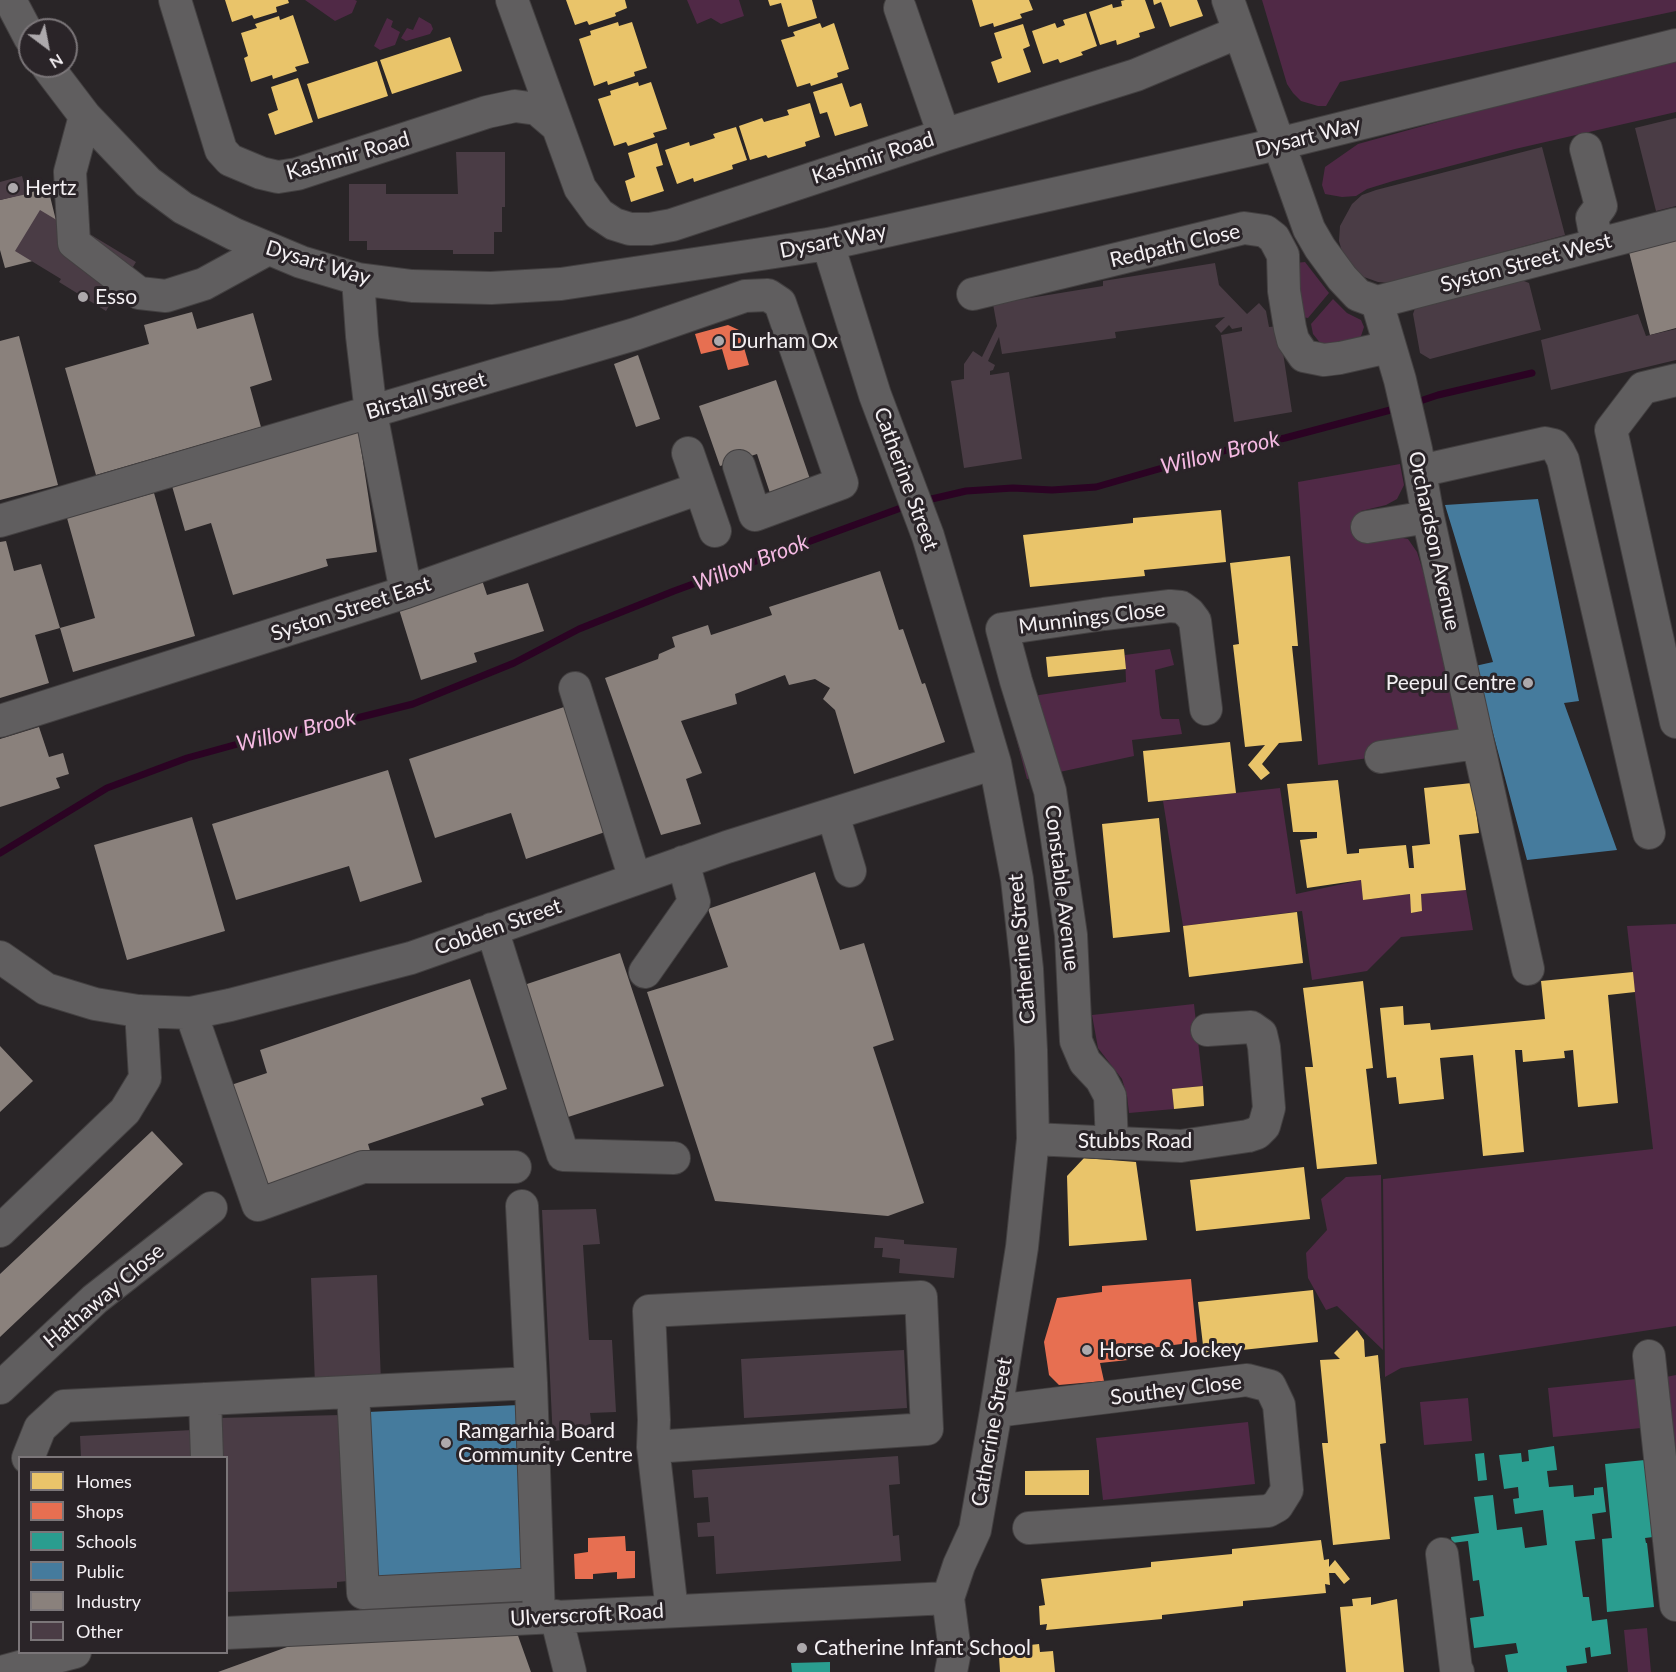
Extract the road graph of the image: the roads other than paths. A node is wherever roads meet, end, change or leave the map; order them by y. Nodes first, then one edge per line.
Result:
1 (10, 0) edge
2 (175, 0) edge
3 (512, 0) edge
4 (1228, 0) edge
5 (900, 8) dead end
6 (18, 18) edge
7 (1239, 33) junction
8 (1676, 45) edge
9 (57, 78) edge
10 (85, 116) junction
11 (557, 126) junction
12 (944, 135) junction
13 (1278, 144) junction
14 (1586, 149) dead end
15 (1676, 224) edge
16 (828, 244) junction
17 (1597, 244) junction
18 (268, 249) junction
19 (358, 279) junction
20 (973, 294) dead end
21 (1377, 302) junction
22 (1389, 347) junction
23 (1676, 380) edge
24 (371, 413) junction
25 (688, 453) dead end
26 (739, 466) dead end
27 (1420, 471) junction
28 (700, 488) junction
29 (1428, 517) junction
30 (0, 521) edge
31 (1367, 526) dead end
32 (714, 531) dead end
33 (406, 592) junction
34 (1002, 629) joint
35 (575, 688) dead end
36 (1206, 710) dead end
37 (0, 721) edge
38 (1676, 722) edge
39 (1478, 743) junction
40 (1381, 757) dead end
41 (995, 764) junction
42 (833, 815) junction
43 (1649, 833) dead end
44 (683, 862) junction
45 (850, 871) dead end
46 (635, 879) junction
47 (492, 929) junction
48 (0, 957) edge
49 (1528, 969) dead end
50 (645, 972) dead end
51 (141, 1011) junction
52 (191, 1013) junction
53 (1207, 1030) dead end
54 (1033, 1139) junction
55 (1112, 1143) junction
56 (674, 1158) dead end
57 (515, 1167) dead end
58 (522, 1206) dead end
59 (211, 1208) dead end
60 (0, 1231) edge
61 (1649, 1356) dead end
62 (531, 1383) junction
63 (0, 1388) edge
64 (353, 1392) junction
65 (205, 1399) junction
66 (996, 1412) junction
67 (653, 1447) junction
68 (29, 1456) edge
69 (207, 1456) edge
70 (1029, 1528) dead end
71 (1442, 1554) dead end
72 (520, 1585) dead end
73 (948, 1598) junction
74 (1676, 1605) edge
75 (672, 1611) junction
76 (548, 1617) junction
77 (228, 1634) edge
78 (73, 1661) edge
79 (1, 1672) edge
80 (570, 1672) edge
81 (951, 1672) edge
82 (1458, 1672) edge

1 - 6 street
2 - 11 street, Kashmir Road
3 - 11 street, Kashmir Road
4 - 7 street
5 - 12 street
7 - 12 street, Kashmir Road
7 - 13 street
8 - 13 street, Dysart Way
9 - 10 street, Dysart Way
10 - 18 street, Dysart Way
10 - 18 street
11 - 12 street, Kashmir Road
13 - 16 street, Dysart Way
13 - 21 street
14 - 17 street
15 - 17 street, Syston Street West
16 - 19 street, Dysart Way
16 - 41 street, Catherine Street
17 - 21 street, Syston Street West
18 - 19 street, Dysart Way
19 - 24 street
20 - 22 street, Redpath Close
21 - 22 street, Orchardson Avenue
22 - 27 street, Orchardson Avenue
23 - 38 street
24 - 26 street, Birstall Street
24 - 30 street, Birstall Street
24 - 33 street
25 - 28 street
27 - 29 street, Orchardson Avenue
27 - 43 street
28 - 32 street
28 - 33 street, Syston Street East
29 - 31 street
29 - 39 street, Orchardson Avenue
33 - 37 street, Syston Street East
34 - 36 street, Munnings Close
34 - 55 street, Constable Avenue
35 - 46 street
39 - 40 street
39 - 49 street, Orchardson Avenue
41 - 42 street, Cobden Street
41 - 54 street, Catherine Street
42 - 44 street, Cobden Street
42 - 45 street
44 - 46 street, Cobden Street
44 - 50 street
46 - 47 street, Cobden Street
47 - 52 street, Cobden Street
47 - 56 street
48 - 51 street, Cobden Street
51 - 52 street, Cobden Street
51 - 60 street
52 - 57 street
53 - 55 street, Stubbs Road
54 - 55 street, Stubbs Road
54 - 66 street, Catherine Street
58 - 62 street
59 - 63 street, Hathaway Close
61 - 74 street
62 - 64 street
62 - 76 street
64 - 65 street
64 - 72 street
65 - 68 street
65 - 69 street
66 - 70 street, Southey Close
66 - 73 street, Catherine Street
67 - 67 street
67 - 75 street
71 - 82 street
73 - 75 street, Ulverscroft Road
73 - 81 street, Catherine Street
75 - 76 street, Ulverscroft Road
76 - 77 street, Ulverscroft Road
76 - 80 street
78 - 79 street

